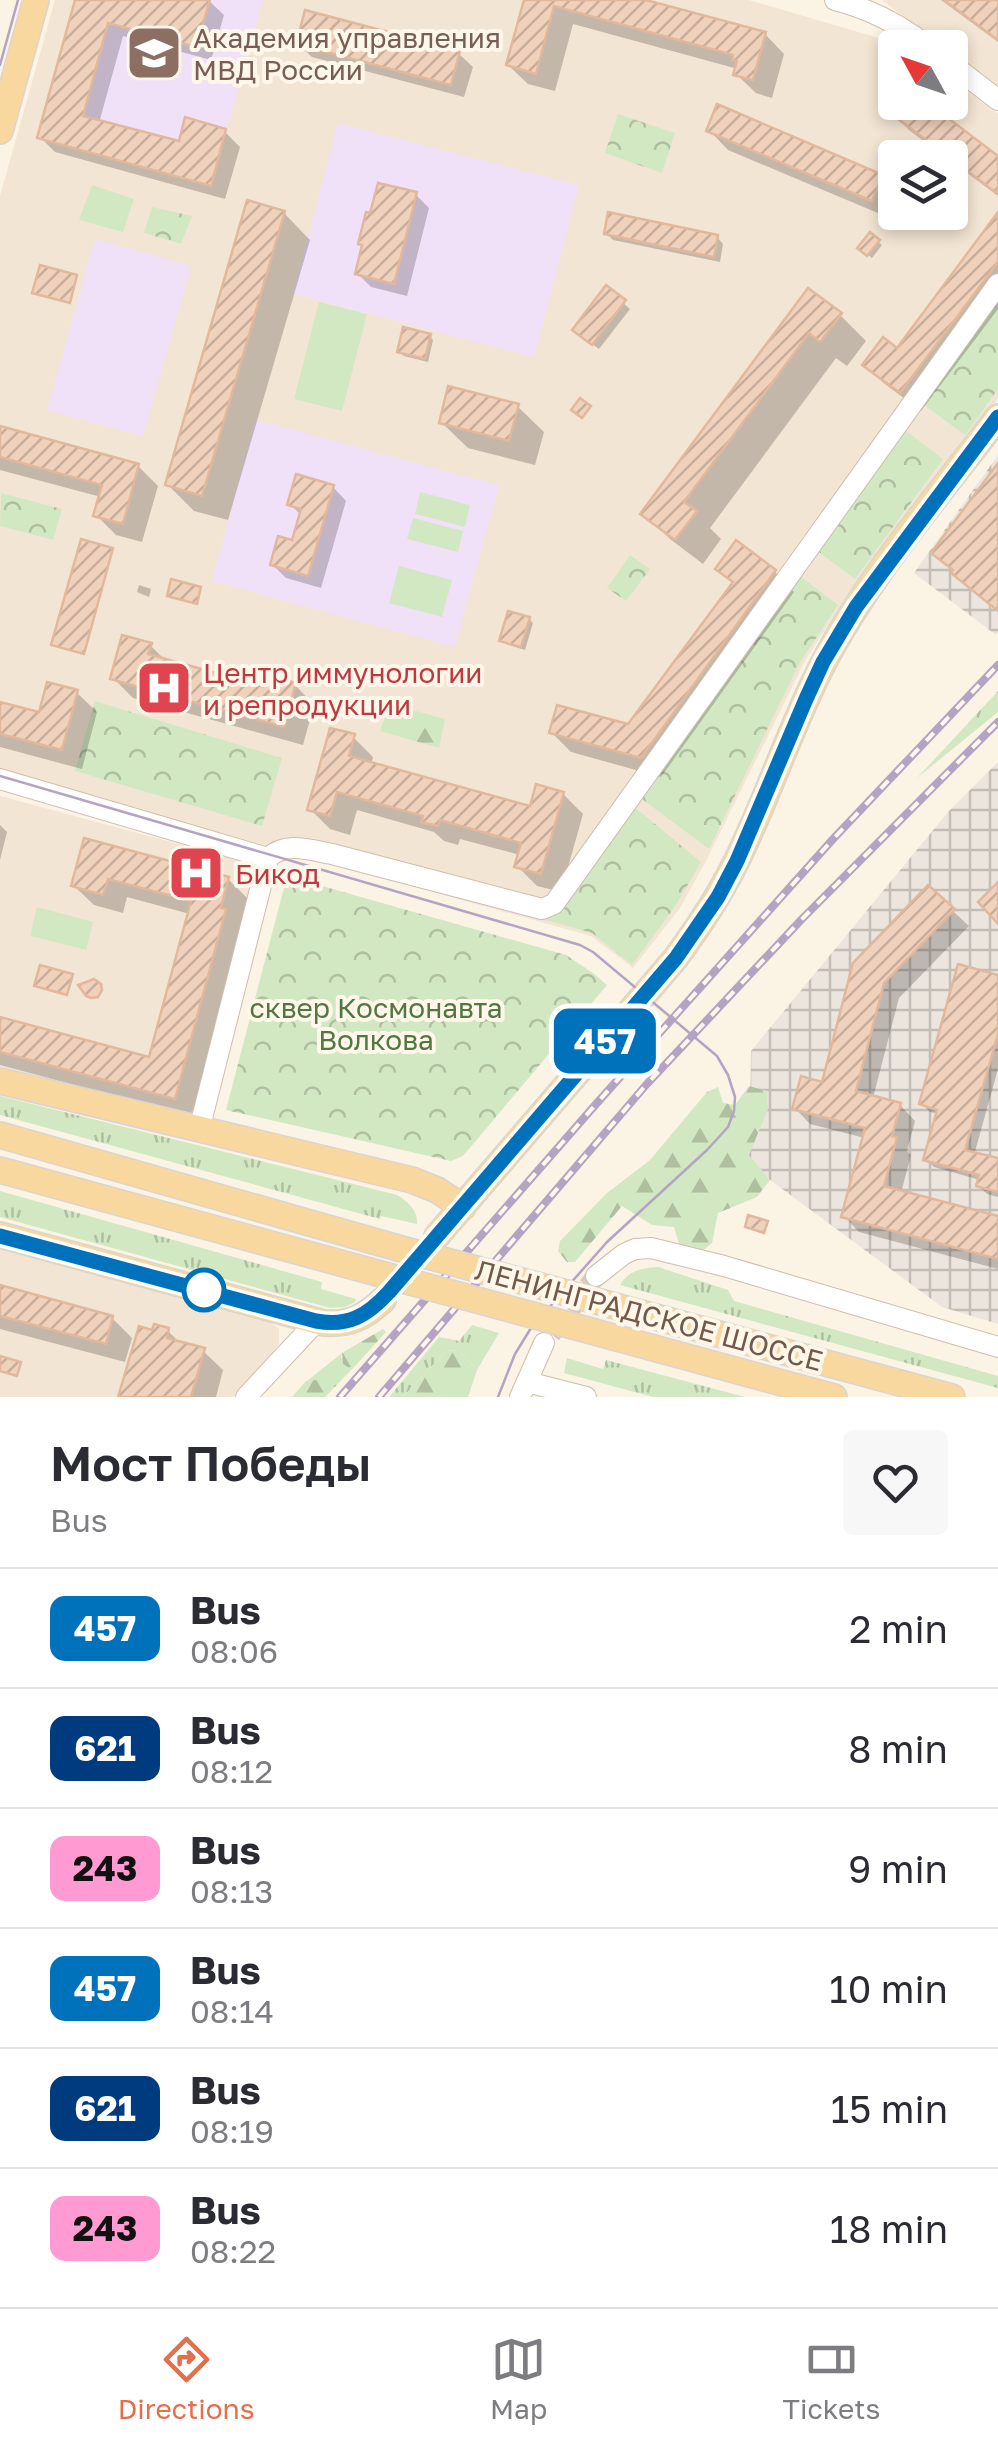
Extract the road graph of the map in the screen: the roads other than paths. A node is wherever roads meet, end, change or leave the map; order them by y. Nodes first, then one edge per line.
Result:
1 (36, 0) edge
2 (842, 1) edge
3 (908, 30) edge
4 (968, 77) edge
5 (998, 100) edge
6 (0, 131) edge
7 (998, 284) edge
8 (998, 417) edge
9 (0, 780) edge
10 (268, 858) junction
11 (0, 1081) edge
12 (199, 1130) junction
13 (0, 1135) edge
14 (0, 1170) edge
15 (463, 1207) junction
16 (0, 1236) edge
17 (437, 1236) dead end
18 (592, 1288) junction
19 (382, 1300) dead end
20 (316, 1321) junction
21 (544, 1343) tunnel mouth
22 (998, 1348) edge
23 (523, 1389) edge
24 (246, 1397) edge
25 (586, 1397) edge
26 (834, 1397) edge
27 (952, 1397) edge

1 - 6 main road
2 - 3 street
4 - 5 street
7 - 10 street
8 - 15 main road
9 - 10 street
10 - 12 street
11 - 12 main road
12 - 15 main road
13 - 18 main road, ЛЕНИНГРАДСКОЕ ШОССЕ, bridge
14 - 26 main road, ЛЕНИНГРАДСКОЕ ШОССЕ, bridge
15 - 17 main road
16 - 20 main road
18 - 22 street
18 - 27 main road, ЛЕНИНГРАДСКОЕ ШОССЕ
19 - 20 main road
20 - 24 street
21 - 23 street
23 - 25 street

